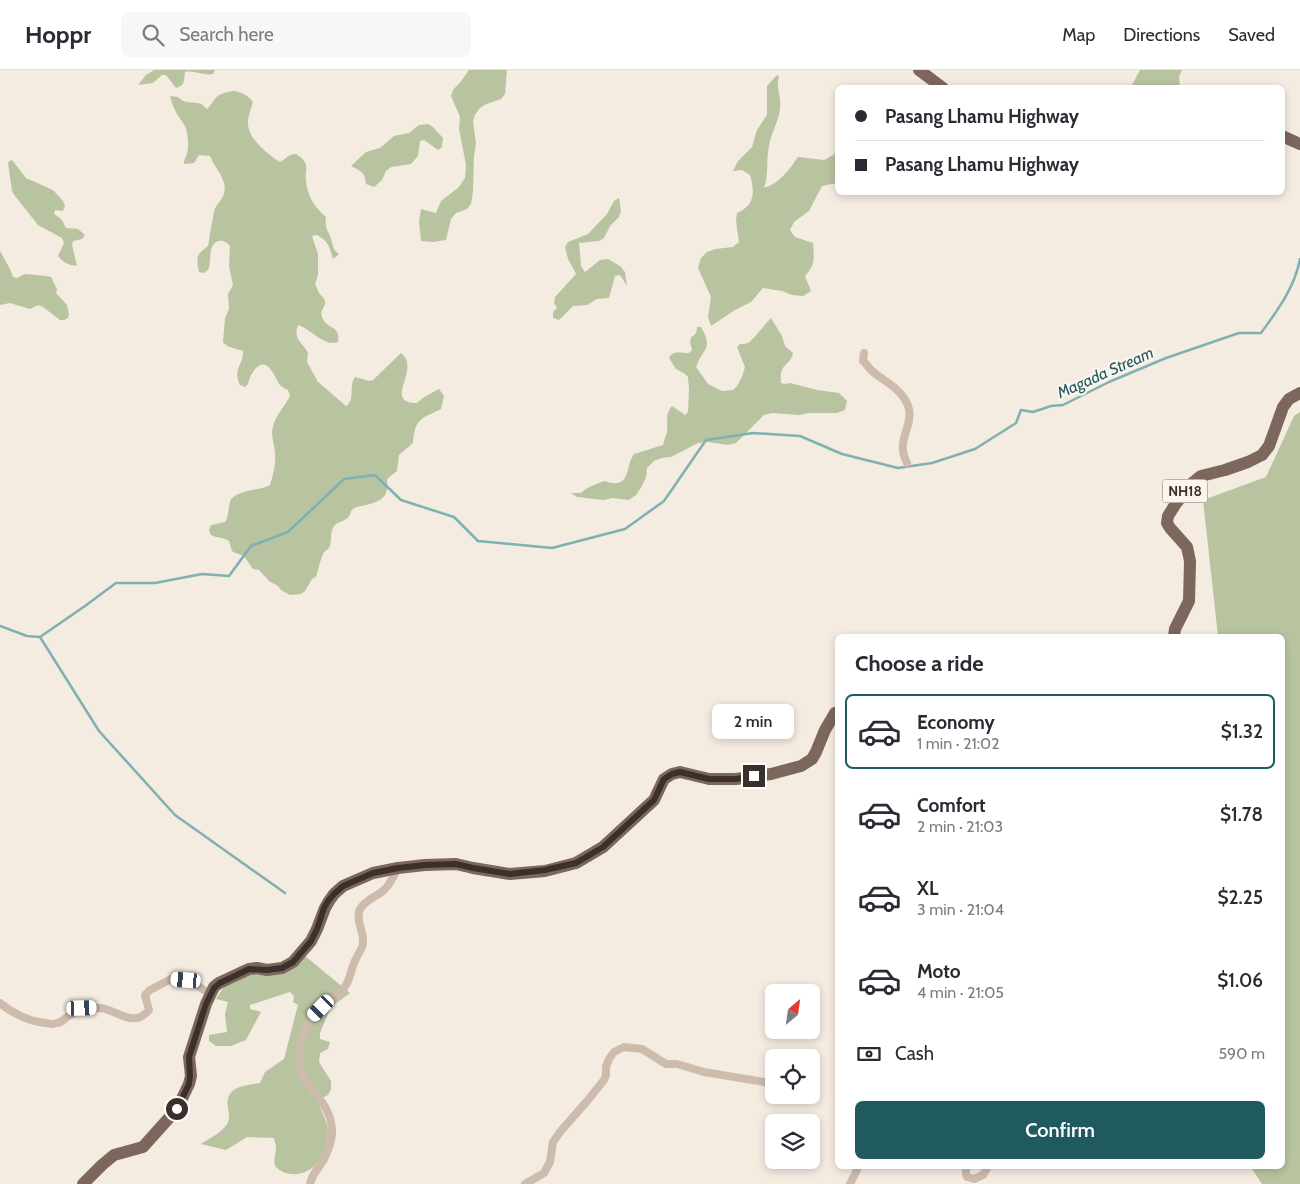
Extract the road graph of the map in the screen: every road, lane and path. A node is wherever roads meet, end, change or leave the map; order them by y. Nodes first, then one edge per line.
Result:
1 (918, 70) edge
2 (939, 85) edge
3 (1285, 137) edge
4 (1300, 144) edge
5 (864, 353) dead end
6 (1300, 393) edge
7 (908, 462) dead end
8 (1174, 634) edge
9 (835, 714) edge
10 (398, 868) junction
11 (210, 994) junction
12 (0, 1003) edge
13 (765, 1082) edge
14 (858, 1169) edge
15 (966, 1169) edge
16 (986, 1169) edge
17 (83, 1184) edge
18 (310, 1184) edge
19 (525, 1184) edge
20 (850, 1184) edge

1 - 2 main road
3 - 4 main road
5 - 7 street
6 - 8 main road, NH18
9 - 10 main road
10 - 11 main road
10 - 18 street
11 - 12 street
11 - 17 main road
13 - 19 street
14 - 20 street
15 - 16 street

